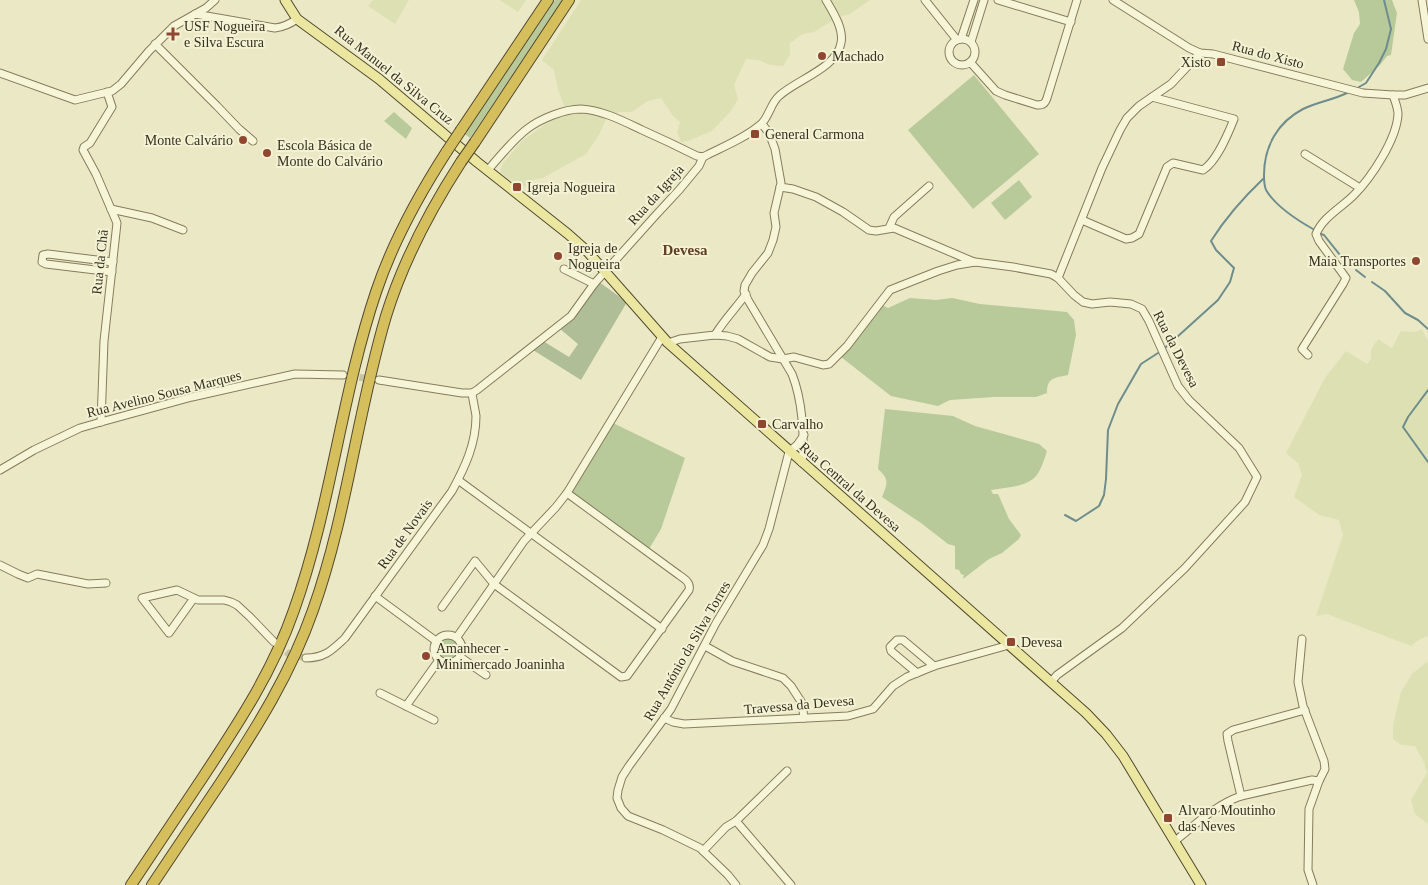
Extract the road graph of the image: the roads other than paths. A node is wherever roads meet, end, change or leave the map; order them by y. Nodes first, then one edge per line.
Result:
1 (214, 0) edge
2 (285, 0) edge
3 (548, 0) edge
4 (569, 0) edge
5 (826, 0) edge
6 (925, 0) edge
7 (974, 0) edge
8 (984, 0) edge
9 (998, 0) edge
10 (1077, 0) edge
11 (1113, 0) edge
12 (1424, 1) edge
13 (195, 14) junction
14 (298, 19) junction
15 (1071, 22) junction
16 (959, 39) junction
17 (1428, 39) edge
18 (971, 42) junction
19 (155, 44) junction
20 (1200, 53) junction
21 (970, 62) junction
22 (0, 73) edge
23 (1428, 88) edge
24 (106, 92) junction
25 (1393, 96) junction
26 (1152, 97) junction
27 (762, 124) junction
28 (253, 141) dead end
29 (1305, 154) dead end
30 (703, 157) junction
31 (488, 170) junction
32 (929, 186) dead end
33 (780, 187) junction
34 (1360, 188) junction
35 (111, 210) junction
36 (1082, 220) junction
37 (890, 228) junction
38 (183, 230) dead end
39 (113, 262) junction
40 (975, 262) junction
41 (564, 269) dead end
42 (606, 271) junction
43 (112, 272) junction
44 (1058, 278) junction
45 (594, 284) junction
46 (746, 294) junction
47 (715, 334) junction
48 (665, 340) junction
49 (1308, 356) dead end
50 (783, 359) junction
51 (343, 375) tunnel mouth
52 (379, 380) tunnel mouth
53 (472, 393) junction
54 (101, 422) junction
55 (804, 435) junction
56 (789, 452) junction
57 (802, 463) junction
58 (0, 470) edge
59 (458, 480) junction
60 (567, 493) junction
61 (530, 533) junction
62 (0, 565) edge
63 (106, 583) dead end
64 (494, 584) junction
65 (375, 596) junction
66 (194, 598) junction
67 (442, 607) dead end
68 (662, 629) junction
69 (457, 637) junction
70 (1302, 639) dead end
71 (436, 641) junction
72 (274, 642) tunnel mouth
73 (1009, 645) junction
74 (705, 646) junction
75 (460, 657) junction
76 (306, 658) tunnel mouth
77 (439, 660) junction
78 (934, 666) junction
79 (917, 673) junction
80 (486, 675) dead end
81 (1051, 682) junction
82 (380, 693) dead end
83 (406, 706) junction
84 (1304, 710) junction
85 (664, 718) junction
86 (804, 718) junction
87 (434, 720) dead end
88 (787, 771) dead end
89 (1319, 781) junction
90 (1241, 796) junction
91 (736, 820) junction
92 (1174, 841) junction
93 (704, 851) junction
94 (131, 885) edge
95 (152, 885) edge
96 (736, 885) edge
97 (791, 885) edge
98 (1201, 885) edge
99 (1313, 885) edge

1 - 13 street
2 - 14 main road, Rua Manuel da Silva Cruz
3 - 94 highway, bridge
4 - 95 highway, bridge
5 - 27 street
6 - 16 street
7 - 16 street
8 - 18 street
9 - 15 street
10 - 15 street
11 - 20 street, Rua do Xisto
12 - 17 street
13 - 14 street
13 - 19 street
14 - 31 main road, Rua Manuel da Silva Cruz
15 - 21 street
16 - 18 street
16 - 21 street
18 - 21 street
19 - 24 street
19 - 28 street
20 - 25 street, Rua do Xisto
20 - 26 street
22 - 24 street
23 - 25 street, Rua do Xisto
24 - 35 street, Rua da Chã
25 - 34 street
26 - 36 street
26 - 36 street
27 - 30 street
27 - 33 street
29 - 34 street
30 - 31 street
30 - 42 street, Rua da Igreja
31 - 42 main road, Rua Central da Devesa
32 - 37 street
33 - 37 street
33 - 46 street
34 - 49 street
35 - 38 street
35 - 39 street, Rua da Chã
36 - 44 street
37 - 40 street
39 - 43 street, Rua da Chã
39 - 43 street
40 - 44 street
40 - 50 street
41 - 45 street
42 - 45 street
42 - 48 main road, Rua Central da Devesa
43 - 54 street, Rua da Chã
44 - 81 street, Rua da Devesa
45 - 53 street
46 - 47 street
46 - 50 street
47 - 48 street
47 - 50 street
48 - 56 main road, Rua Central da Devesa
48 - 60 street
50 - 55 street
51 - 54 street, Rua Avelino Sousa Marques
52 - 53 street
53 - 59 street, Rua de Novais
54 - 58 street, Rua Avelino Sousa Marques
55 - 56 street
55 - 57 street
56 - 57 main road, Rua Central da Devesa
56 - 74 street, Rua António da Silva Torres
57 - 73 main road, Rua Central da Devesa
59 - 61 street
59 - 65 street, Rua de Novais
60 - 61 street
60 - 68 street
61 - 64 street
61 - 68 street
62 - 63 street
64 - 67 street
64 - 68 street
64 - 69 street
65 - 71 street
65 - 76 street, Rua de Novais
66 - 66 street
66 - 72 street
69 - 71 street
69 - 75 street
70 - 84 street
71 - 77 street
73 - 78 street, Travessa da Devesa
73 - 81 main road, Rua Central da Devesa
74 - 85 street, Rua António da Silva Torres
74 - 86 street
75 - 77 street
75 - 80 street
77 - 83 street
78 - 79 street, Travessa da Devesa
78 - 79 street
79 - 86 street, Travessa da Devesa
81 - 92 main road, Rua Central da Devesa
82 - 83 street
83 - 87 street
84 - 89 street
84 - 90 street
85 - 86 street, Travessa da Devesa
85 - 93 street, Rua António da Silva Torres
88 - 91 street
89 - 90 street
89 - 99 street
90 - 92 street
91 - 93 street
91 - 97 street
92 - 98 main road, Rua Central da Devesa
93 - 96 street, Rua António da Silva Torres

